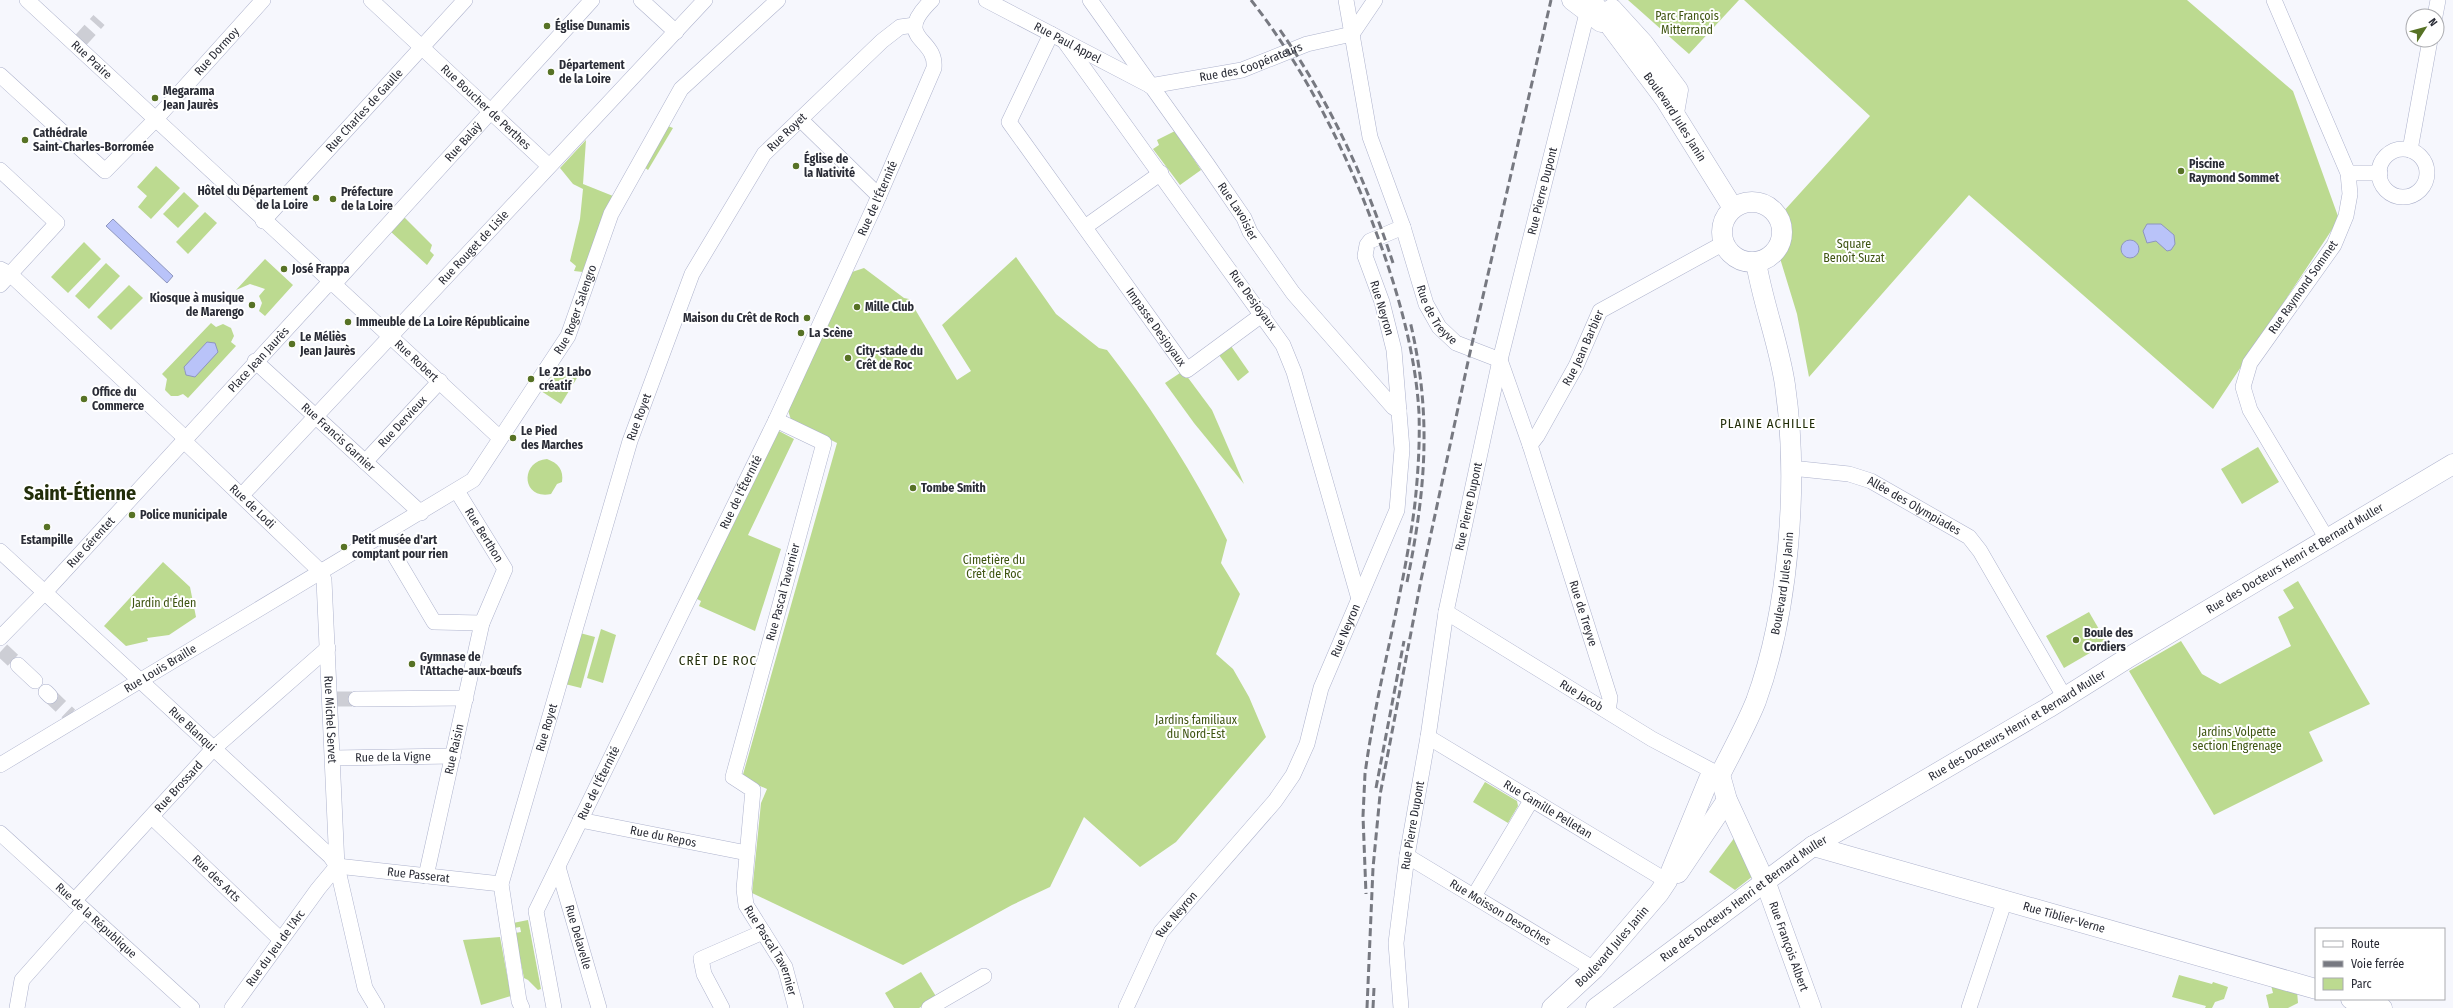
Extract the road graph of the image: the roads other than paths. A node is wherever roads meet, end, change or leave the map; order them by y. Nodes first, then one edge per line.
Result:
1 (27, 0) edge
2 (264, 0) edge
3 (371, 0) edge
4 (465, 0) edge
5 (592, 0) edge
6 (641, 0) edge
7 (705, 0) edge
8 (778, 0) edge
9 (932, 0) edge
10 (986, 0) edge
11 (1090, 0) edge
12 (1346, 0) edge
13 (1375, 0) edge
14 (1572, 0) edge
15 (1604, 0) edge
16 (2274, 0) edge
17 (1589, 4) edge
18 (915, 25) junction
19 (676, 32) junction
20 (1051, 34) junction
21 (1352, 34) junction
22 (1065, 42) junction
23 (422, 47) junction
24 (2429, 48) edge
25 (0, 74) edge
26 (1150, 86) junction
27 (491, 112) junction
28 (1674, 113) junction
29 (800, 119) junction
30 (155, 120) junction
31 (2410, 150) junction
32 (549, 166) junction
33 (0, 170) edge
34 (1161, 173) junction
35 (2348, 173) junction
36 (2380, 173) junction
37 (879, 196) junction
38 (1733, 208) junction
39 (263, 221) junction
40 (1085, 227) junction
41 (1403, 227) junction
42 (1724, 243) junction
43 (1756, 262) junction
44 (3, 276) edge
45 (334, 284) junction
46 (1263, 314) junction
47 (391, 336) junction
48 (1500, 360) junction
49 (255, 361) junction
50 (440, 381) junction
51 (1399, 411) junction
52 (315, 416) junction
53 (776, 420) junction
54 (500, 438) junction
55 (184, 441) junction
56 (1530, 445) junction
57 (365, 462) junction
58 (2453, 464) edge
59 (1791, 468) junction
60 (457, 491) junction
61 (242, 495) junction
62 (421, 512) junction
63 (383, 536) junction
64 (2327, 539) junction
65 (0, 551) edge
66 (321, 572) junction
67 (46, 591) junction
68 (1359, 599) junction
69 (1446, 612) junction
70 (482, 623) junction
71 (1, 645) edge
72 (328, 648) junction
73 (18, 665) tunnel mouth
74 (140, 680) junction
75 (44, 690) tunnel mouth
76 (466, 698) junction
77 (2065, 698) junction
78 (356, 699) tunnel mouth
79 (1608, 711) junction
80 (1428, 737) junction
81 (213, 749) junction
82 (453, 756) junction
83 (334, 758) junction
84 (0, 765) edge
85 (1720, 775) junction
86 (1532, 799) junction
87 (1727, 800) junction
88 (152, 817) junction
89 (580, 820) junction
90 (0, 833) edge
91 (1807, 850) junction
92 (1751, 852) junction
93 (747, 853) junction
94 (1407, 856) junction
95 (337, 866) junction
96 (558, 867) junction
97 (426, 876) junction
98 (1667, 881) junction
99 (1764, 881) junction
100 (501, 884) junction
101 (1474, 896) junction
102 (2005, 900) junction
103 (79, 906) junction
104 (764, 932) junction
105 (281, 940) junction
106 (1594, 969) junction
107 (984, 976) dead end
108 (2315, 989) edge
109 (2354, 1000) edge
110 (17, 1008) edge
111 (192, 1008) edge
112 (232, 1008) edge
113 (377, 1008) edge
114 (522, 1008) edge
115 (553, 1008) edge
116 (599, 1008) edge
117 (722, 1008) edge
118 (796, 1008) edge
119 (929, 1008) edge
120 (1126, 1008) edge
121 (1401, 1008) edge
122 (1552, 1008) edge
123 (1596, 1008) edge
124 (1811, 1008) edge
125 (1969, 1008) edge
126 (2382, 1008) edge

1 - 30 street, Rue Praire
2 - 30 street, Rue Dormoy
3 - 23 street, Rue Boucher de Perthes
4 - 23 street, Rue Charles de Gaulle
5 - 27 street, Rue Balaÿ
6 - 19 street
7 - 19 street, Rue Rouget de Lisle
8 - 54 street, Rue Roger Salengro
9 - 18 street
10 - 20 street, Rue Paul Appel
11 - 26 street, Rue Lavoisier
12 - 21 street, Rue de Treyve
13 - 21 street
14 - 17 main road, Boulevard Jules Janin
15 - 28 main road
16 - 35 street, Rue Raymond Sommet
17 - 28 main road, Boulevard Jules Janin
17 - 48 street, Rue Pierre Dupont
18 - 29 street, Rue Royet
18 - 37 street, Rue de l'Éternité
19 - 32 street, Rue Rouget de Lisle
20 - 22 street, Rue Paul Appel
20 - 40 street, Impasse Desjoyaux
21 - 26 street, Rue des Coopérateurs
21 - 41 street, Rue de Treyve
22 - 26 street, Rue Paul Appel
22 - 34 street, Rue Desjoyaux
23 - 27 street, Rue Boucher de Perthes
23 - 39 street, Rue Charles de Gaulle
24 - 31 street
25 - 30 street
26 - 51 street, Rue Lavoisier
27 - 32 street, Rue Boucher de Perthes
27 - 45 street, Rue Balaÿ
28 - 38 main road, Boulevard Jules Janin
29 - 37 street
29 - 100 street, Rue Royet
30 - 39 street
31 - 36 street
31 - 36 street
32 - 47 street, Rue Rouget de Lisle
33 - 44 street
34 - 40 street
34 - 46 street, Rue Desjoyaux
35 - 36 street
35 - 64 street, Rue Raymond Sommet
37 - 53 street, Rue de l'Éternité
38 - 42 main road
38 - 43 main road
39 - 45 street
40 - 46 street, Impasse Desjoyaux
41 - 48 street, Rue de Treyve
41 - 51 street, Rue Neyron
42 - 43 main road
42 - 56 street, Rue Jean Barbier
43 - 59 main road, Boulevard Jules Janin
44 - 55 street
45 - 47 street, Rue Robert
45 - 49 street, Place Jean Jaurès
46 - 68 street, Rue Desjoyaux
47 - 50 street, Rue Robert
47 - 52 street, Rue Rouget de Lisle
48 - 56 street, Rue de Treyve
48 - 69 street, Rue Pierre Dupont
49 - 52 street, Rue Francis Garnier
49 - 55 street, Place Jean Jaurès
50 - 54 street, Rue Robert
50 - 57 street, Rue Dervieux
51 - 68 street, Rue Neyron
52 - 57 street, Rue Francis Garnier
52 - 61 street, Rue Rouget de Lisle
53 - 89 street, Rue de l'Éternité
53 - 93 street, Rue Pascal Tavernier
54 - 60 street, Rue Roger Salengro
55 - 61 street, Rue de Lodi
55 - 67 street, Rue Gérentet
56 - 79 street, Rue de Treyve
57 - 62 street, Rue Francis Garnier
58 - 64 main road, Rue des Docteurs Henri et Bernard Muller
59 - 77 street, Allée des Olympiades
59 - 85 main road, Boulevard Jules Janin
60 - 62 street, Rue Roger Salengro
60 - 70 street, Rue Berthon
61 - 66 street, Rue de Lodi
62 - 63 street, Rue Roger Salengro
63 - 66 street, Rue Roger Salengro
63 - 70 street
64 - 77 main road, Rue des Docteurs Henri et Bernard Muller
65 - 67 street, Rue Blanqui
66 - 72 street, Rue Michel Servet
66 - 74 street, Rue Louis Braille
67 - 71 street, Rue Gérentet
67 - 74 street, Rue Blanqui
68 - 120 street, Rue Neyron
69 - 79 street, Rue Jacob
69 - 80 street, Rue Pierre Dupont
70 - 76 street, Rue Raisin
72 - 81 street, Rue Brossard
72 - 83 street, Rue Michel Servet
73 - 75 street
74 - 81 street, Rue Blanqui
74 - 84 street, Rue Louis Braille
76 - 78 street
76 - 82 street, Rue Raisin
77 - 91 main road, Rue des Docteurs Henri et Bernard Muller
79 - 85 street, Rue Jacob
80 - 86 street, Rue Camille Pelletan
80 - 94 street, Rue Pierre Dupont
81 - 88 street, Rue Brossard
81 - 95 street, Rue Blanqui
82 - 83 street, Rue de la Vigne
82 - 97 street, Rue Raisin
83 - 95 street, Rue Michel Servet
85 - 87 main road, Rue François Albert
85 - 98 main road, Boulevard Jules Janin
86 - 98 street, Rue Camille Pelletan
86 - 101 street
87 - 92 main road, Rue François Albert
87 - 98 main road, Boulevard Jules Janin
88 - 103 street, Rue Brossard
88 - 105 street, Rue des Arts
89 - 93 street, Rue du Repos
89 - 96 street, Rue de l'Éternité
90 - 103 street, Rue de la République
91 - 92 main road
91 - 99 main road, Rue des Docteurs Henri et Bernard Muller
91 - 102 main road, Rue Tiblier-Verne
92 - 99 main road, Rue François Albert
93 - 104 street, Rue Pascal Tavernier
94 - 101 street, Rue Moisson Desroches
94 - 121 street, Rue Pierre Dupont
95 - 97 street, Rue Passerat
95 - 105 street, Rue du Jeu de l'Arc
95 - 113 street
96 - 115 street, Rue de l'Éternité
96 - 116 street, Rue Delavelle
97 - 100 street, Rue Passerat
98 - 106 main road, Boulevard Jules Janin
99 - 123 main road, Rue des Docteurs Henri et Bernard Muller
99 - 124 main road, Rue François Albert
100 - 114 street, Rue Royet
101 - 106 street, Rue Moisson Desroches
102 - 108 main road, Rue Tiblier-Verne
102 - 125 street
103 - 110 street, Rue Brossard
103 - 111 street, Rue de la République
104 - 117 street
104 - 118 street, Rue Pascal Tavernier
105 - 112 street, Rue du Jeu de l'Arc
106 - 122 main road, Boulevard Jules Janin
107 - 119 street
109 - 126 main road

